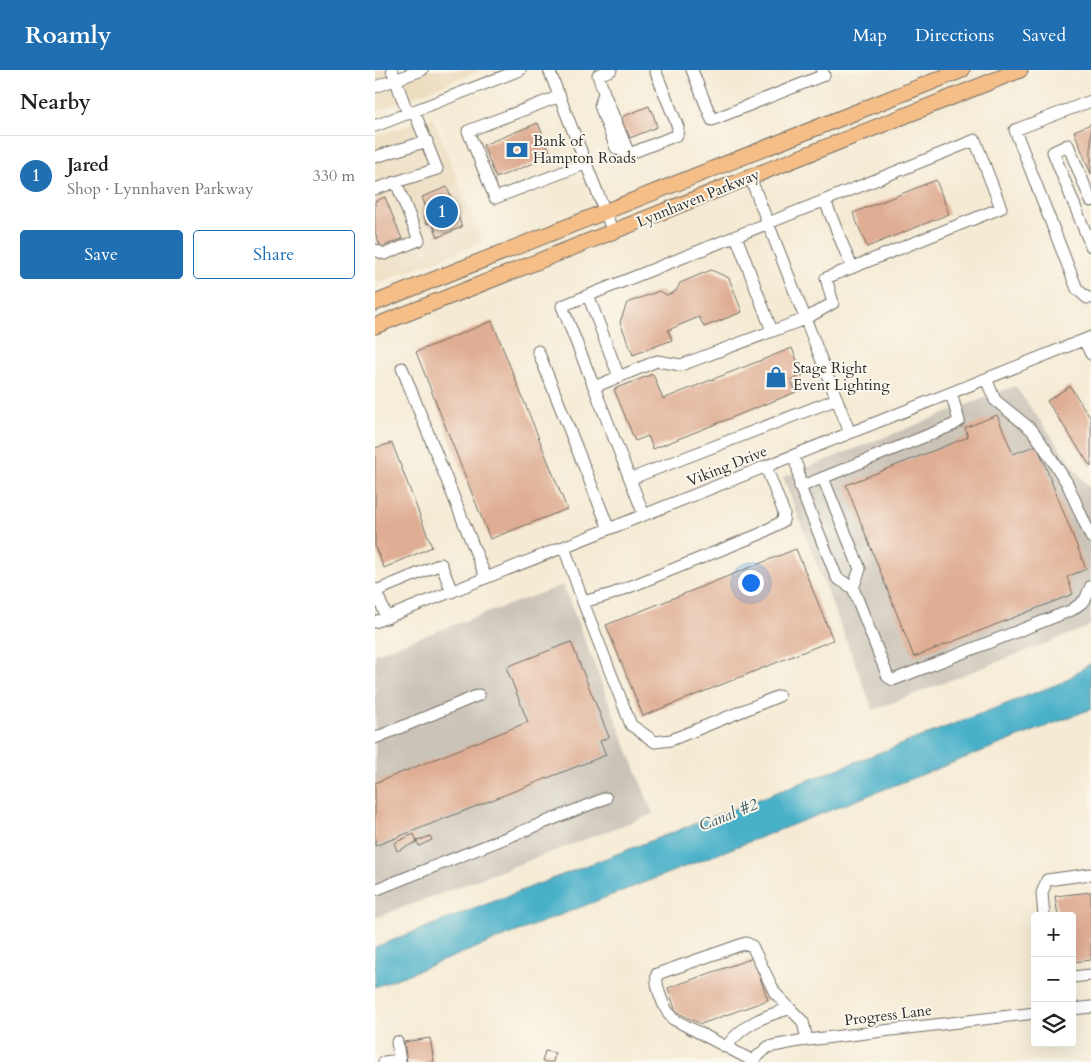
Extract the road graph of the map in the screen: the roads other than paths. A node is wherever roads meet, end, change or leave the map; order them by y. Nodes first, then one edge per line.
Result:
1 (422, 70) edge
2 (520, 70) edge
3 (549, 70) edge
4 (611, 70) edge
5 (655, 70) edge
6 (692, 70) edge
7 (822, 70) edge
8 (962, 70) edge
9 (1020, 70) edge
10 (504, 73) edge
11 (393, 75) edge
12 (375, 87) edge
13 (560, 96) junction
14 (1091, 101) edge
15 (411, 113) junction
16 (375, 126) edge
17 (427, 141) junction
18 (375, 157) edge
19 (587, 163) junction
20 (750, 177) junction
21 (396, 182) junction
22 (375, 189) edge
23 (825, 200) junction
24 (1091, 201) edge
25 (606, 212) junction
26 (768, 223) junction
27 (613, 232) junction
28 (1089, 232) edge
29 (736, 236) junction
30 (1091, 246) edge
31 (375, 250) edge
32 (853, 268) junction
33 (588, 295) junction
34 (1091, 298) edge
35 (375, 303) edge
36 (805, 319) junction
37 (375, 326) edge
38 (772, 331) junction
39 (1087, 339) edge
40 (538, 351) dead end
41 (1091, 354) edge
42 (402, 368) dead end
43 (619, 377) junction
44 (987, 379) junction
45 (594, 387) junction
46 (951, 393) junction
47 (837, 399) junction
48 (850, 433) junction
49 (793, 456) junction
50 (766, 467) junction
51 (823, 478) junction
52 (630, 479) junction
53 (800, 487) junction
54 (645, 515) junction
55 (609, 529) junction
56 (1091, 537) edge
57 (563, 548) junction
58 (486, 578) junction
59 (1091, 586) edge
60 (853, 588) junction
61 (375, 590) edge
62 (452, 592) junction
63 (583, 602) junction
64 (387, 618) junction
65 (375, 622) edge
66 (479, 695) dead end
67 (779, 696) dead end
68 (375, 738) edge
69 (606, 798) dead end
70 (1091, 874) edge
71 (375, 890) edge
72 (1044, 912) edge
73 (1091, 975) edge
74 (1076, 977) edge
75 (1091, 1007) edge
76 (789, 1009) junction
77 (1076, 1009) edge
78 (1031, 1013) edge
79 (807, 1040) junction
80 (397, 1042) dead end
81 (726, 1047) junction
82 (400, 1061) edge
83 (752, 1061) edge
84 (384, 1062) edge

1 - 11 street
2 - 10 street
3 - 13 street
4 - 5 street
6 - 7 street
8 - 25 main road, Lynnhaven Parkway
9 - 20 main road, Lynnhaven Parkway
10 - 15 street
11 - 12 street
11 - 15 street
13 - 19 street
13 - 19 street
14 - 34 street
15 - 16 street
15 - 17 street
17 - 18 street
17 - 21 street
19 - 25 street
20 - 26 street
20 - 27 main road, Lynnhaven Parkway
21 - 22 street
21 - 31 street
23 - 26 street
23 - 32 street
23 - 32 street
24 - 28 street
25 - 27 street
25 - 35 main road, Lynnhaven Parkway
26 - 29 street
26 - 36 street
27 - 37 main road, Lynnhaven Parkway
28 - 30 street
29 - 33 street
29 - 38 street
32 - 36 street
33 - 43 street
33 - 45 street
36 - 38 street
36 - 47 street
38 - 43 street
39 - 41 street
39 - 44 street, Viking Drive
40 - 55 street
42 - 58 street
43 - 45 street
44 - 46 street, Viking Drive
44 - 56 street
45 - 52 street
46 - 48 street, Viking Drive
46 - 51 street
47 - 48 street
47 - 52 street
48 - 49 street, Viking Drive
49 - 50 street, Viking Drive
49 - 53 street
50 - 54 street, Viking Drive
50 - 63 street
51 - 53 street
51 - 60 street
52 - 54 street
53 - 60 street
54 - 55 street, Viking Drive
55 - 57 street, Viking Drive
57 - 58 street, Viking Drive
57 - 63 street
58 - 62 street, Viking Drive
59 - 60 street
61 - 62 street
61 - 64 street
62 - 64 street, Viking Drive
63 - 67 street
64 - 65 street, Viking Drive
66 - 68 street
69 - 71 street
70 - 72 street
73 - 74 street
75 - 77 street
76 - 79 street
76 - 81 street
76 - 81 street
78 - 79 street, Progress Lane
79 - 83 street, Progress Lane
80 - 82 street
81 - 83 street
82 - 84 street

